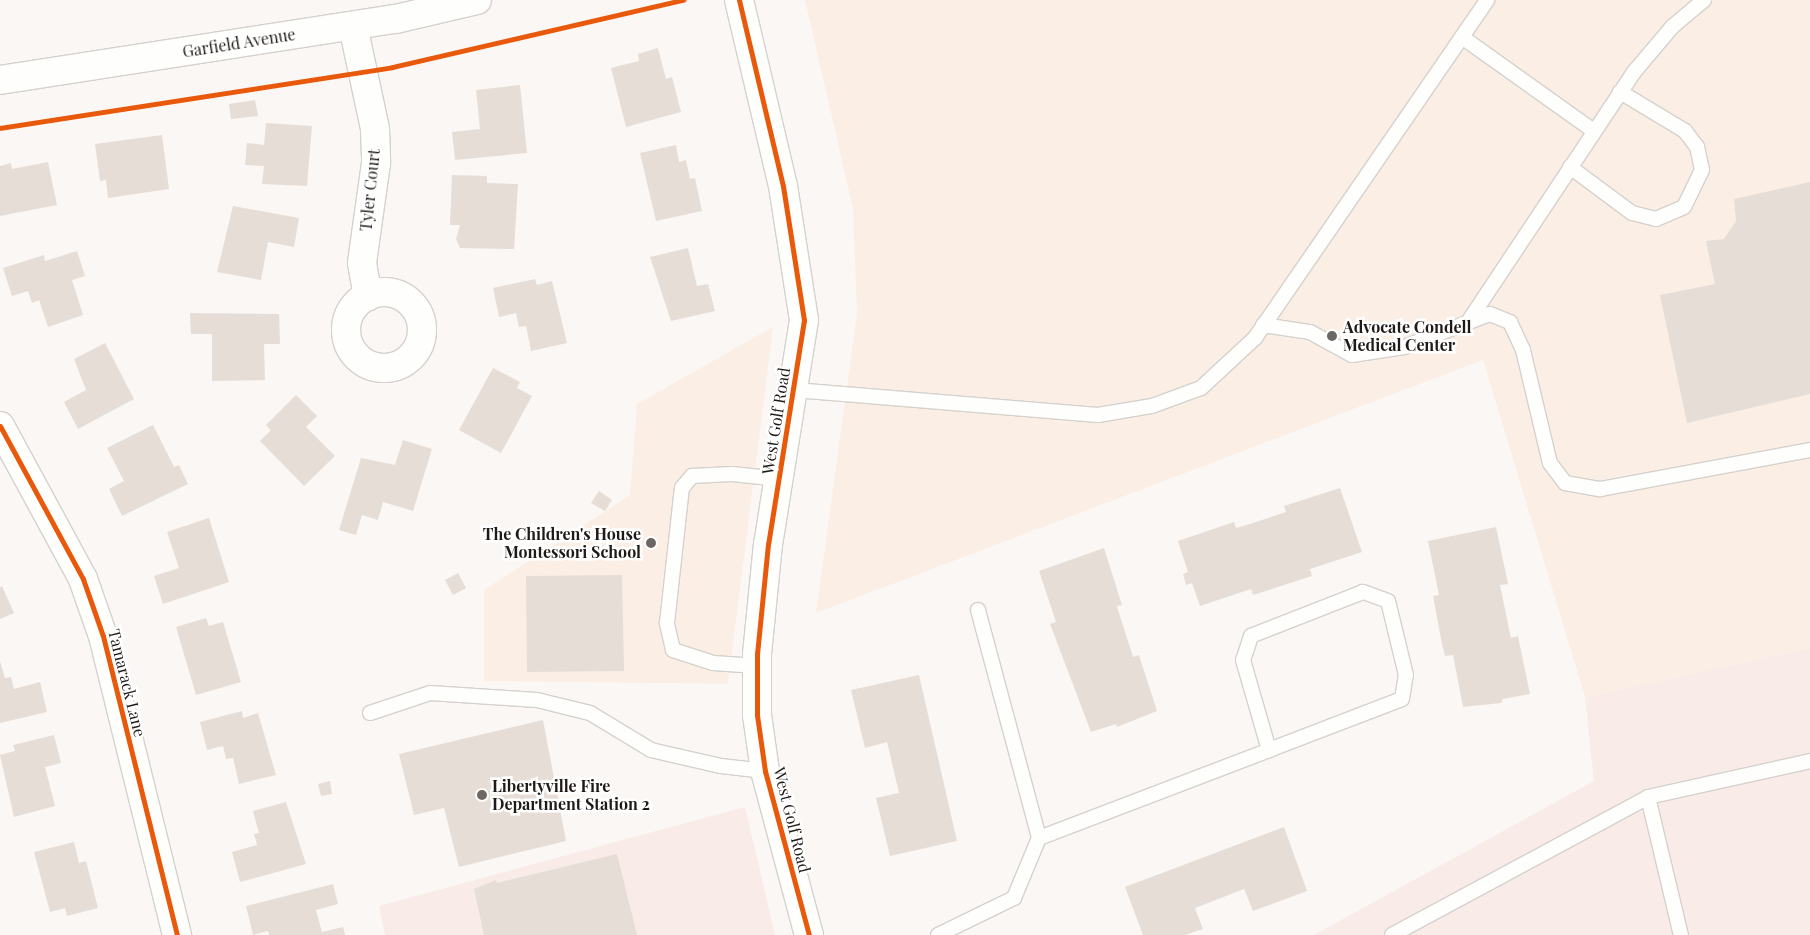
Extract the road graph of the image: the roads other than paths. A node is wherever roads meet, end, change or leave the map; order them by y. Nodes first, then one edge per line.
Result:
1 (477, 0) edge
2 (739, 0) edge
3 (1487, 0) edge
4 (1704, 0) edge
5 (353, 26) junction
6 (1462, 37) junction
7 (0, 80) edge
8 (1620, 92) junction
9 (1594, 131) junction
10 (1570, 167) junction
11 (368, 296) dead end
12 (1470, 319) junction
13 (1263, 325) junction
14 (795, 390) junction
15 (0, 426) edge
16 (1810, 450) edge
17 (780, 479) junction
18 (978, 610) dead end
19 (757, 666) junction
20 (370, 713) dead end
21 (1269, 750) junction
22 (1810, 761) edge
23 (766, 771) junction
24 (1648, 797) junction
25 (1039, 838) junction
26 (177, 935) edge
27 (809, 935) edge
28 (938, 935) edge
29 (1392, 935) edge
30 (1682, 935) edge

1 - 5 street, Garfield Avenue
2 - 14 street, West Golf Road
3 - 6 lane
4 - 8 lane
5 - 7 street, Garfield Avenue
5 - 11 street, Tyler Court
6 - 9 lane
6 - 13 lane
8 - 9 lane
8 - 10 lane
9 - 10 lane
10 - 12 lane
12 - 13 lane
12 - 16 lane
13 - 14 lane
14 - 17 street, West Golf Road
15 - 26 street, Tamarack Lane
17 - 19 street, West Golf Road
17 - 19 lane
18 - 25 lane
19 - 23 street, West Golf Road
20 - 23 lane
21 - 21 lane
21 - 25 lane
22 - 24 lane
23 - 27 street, West Golf Road
24 - 29 lane
24 - 30 lane
25 - 28 lane

